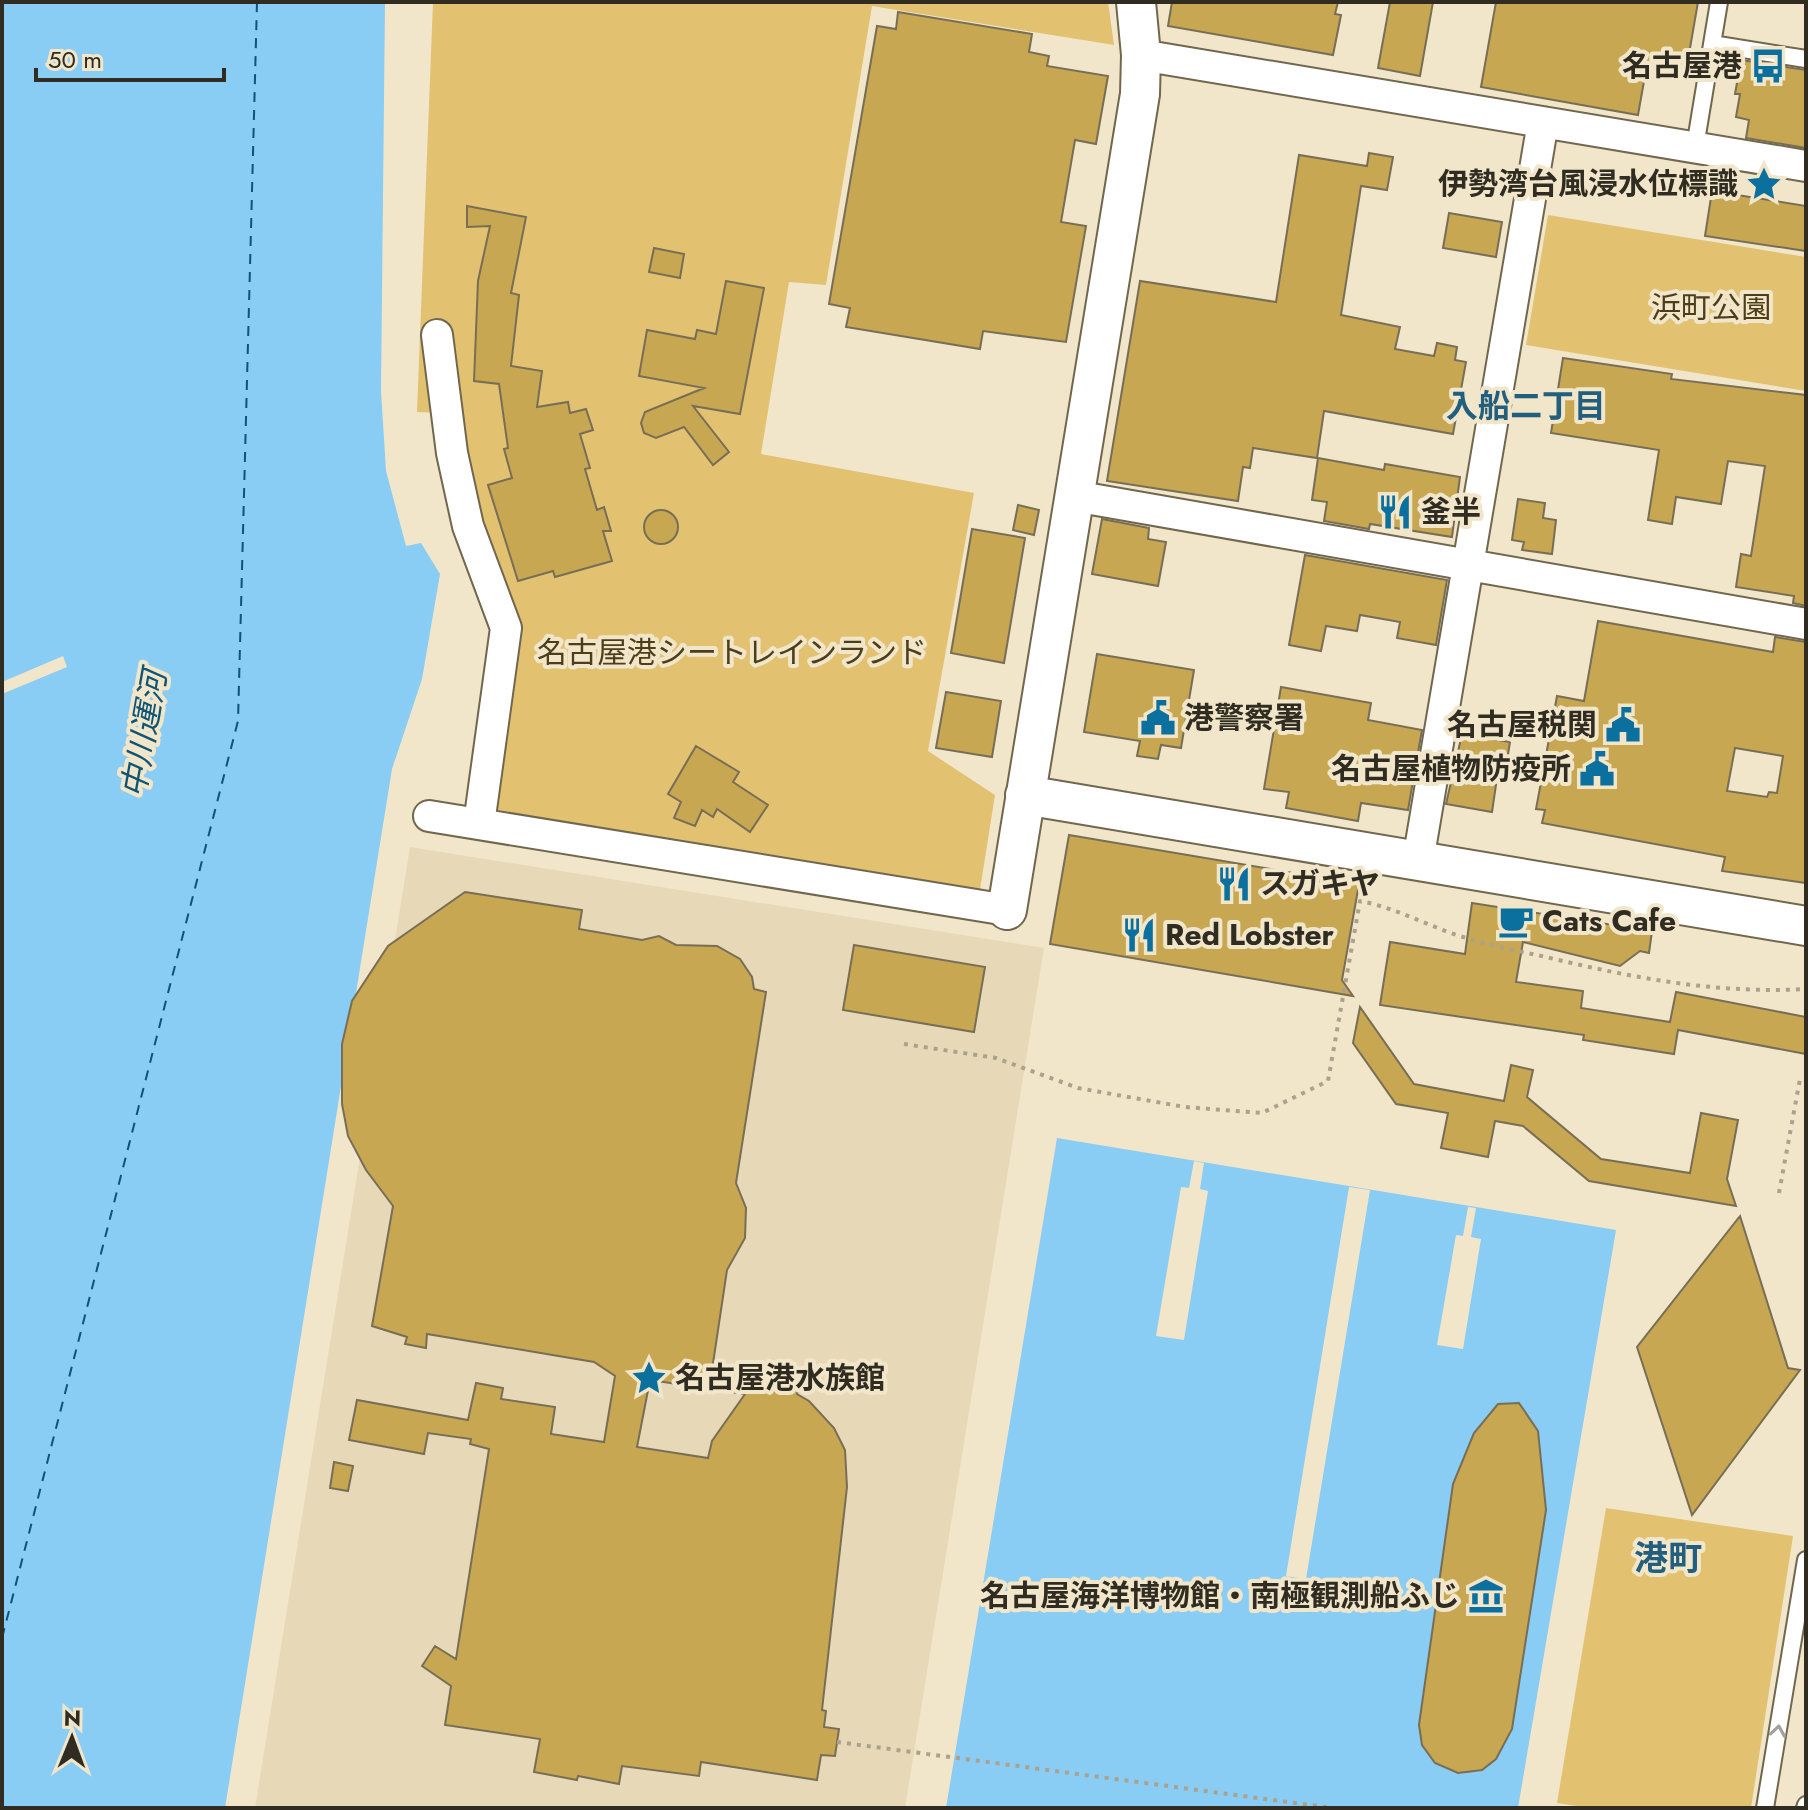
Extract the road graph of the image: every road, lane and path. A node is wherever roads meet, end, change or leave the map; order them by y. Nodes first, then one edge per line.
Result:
1 (1136, 2) edge
2 (1719, 2) edge
3 (1712, 44) junction
4 (1141, 55) junction
5 (1806, 59) edge
6 (1543, 122) junction
7 (1695, 147) junction
8 (1806, 166) edge
9 (437, 335) dead end
10 (1074, 496) junction
11 (1467, 565) junction
12 (1806, 624) edge
13 (1025, 795) junction
14 (429, 816) dead end
15 (479, 824) junction
16 (1418, 861) junction
17 (1007, 910) joint
18 (1806, 926) edge
19 (1806, 989) edge
20 (904, 1044) dead end
21 (1806, 1080) edge
22 (1779, 1193) dead end
23 (1806, 1560) edge
24 (837, 1742) dead end
25 (1333, 1808) edge
26 (1765, 1808) edge

1 - 4 street
2 - 3 lane
3 - 5 lane
3 - 7 lane
4 - 6 street
4 - 10 street
6 - 7 street
6 - 11 street
7 - 8 street
9 - 15 street
10 - 11 street
10 - 13 street
11 - 12 street
11 - 16 street
13 - 16 street
13 - 17 street
14 - 15 street
15 - 17 street
16 - 18 street
19 - 20 path
21 - 22 path
26 -> 23 lane
24 - 25 path

